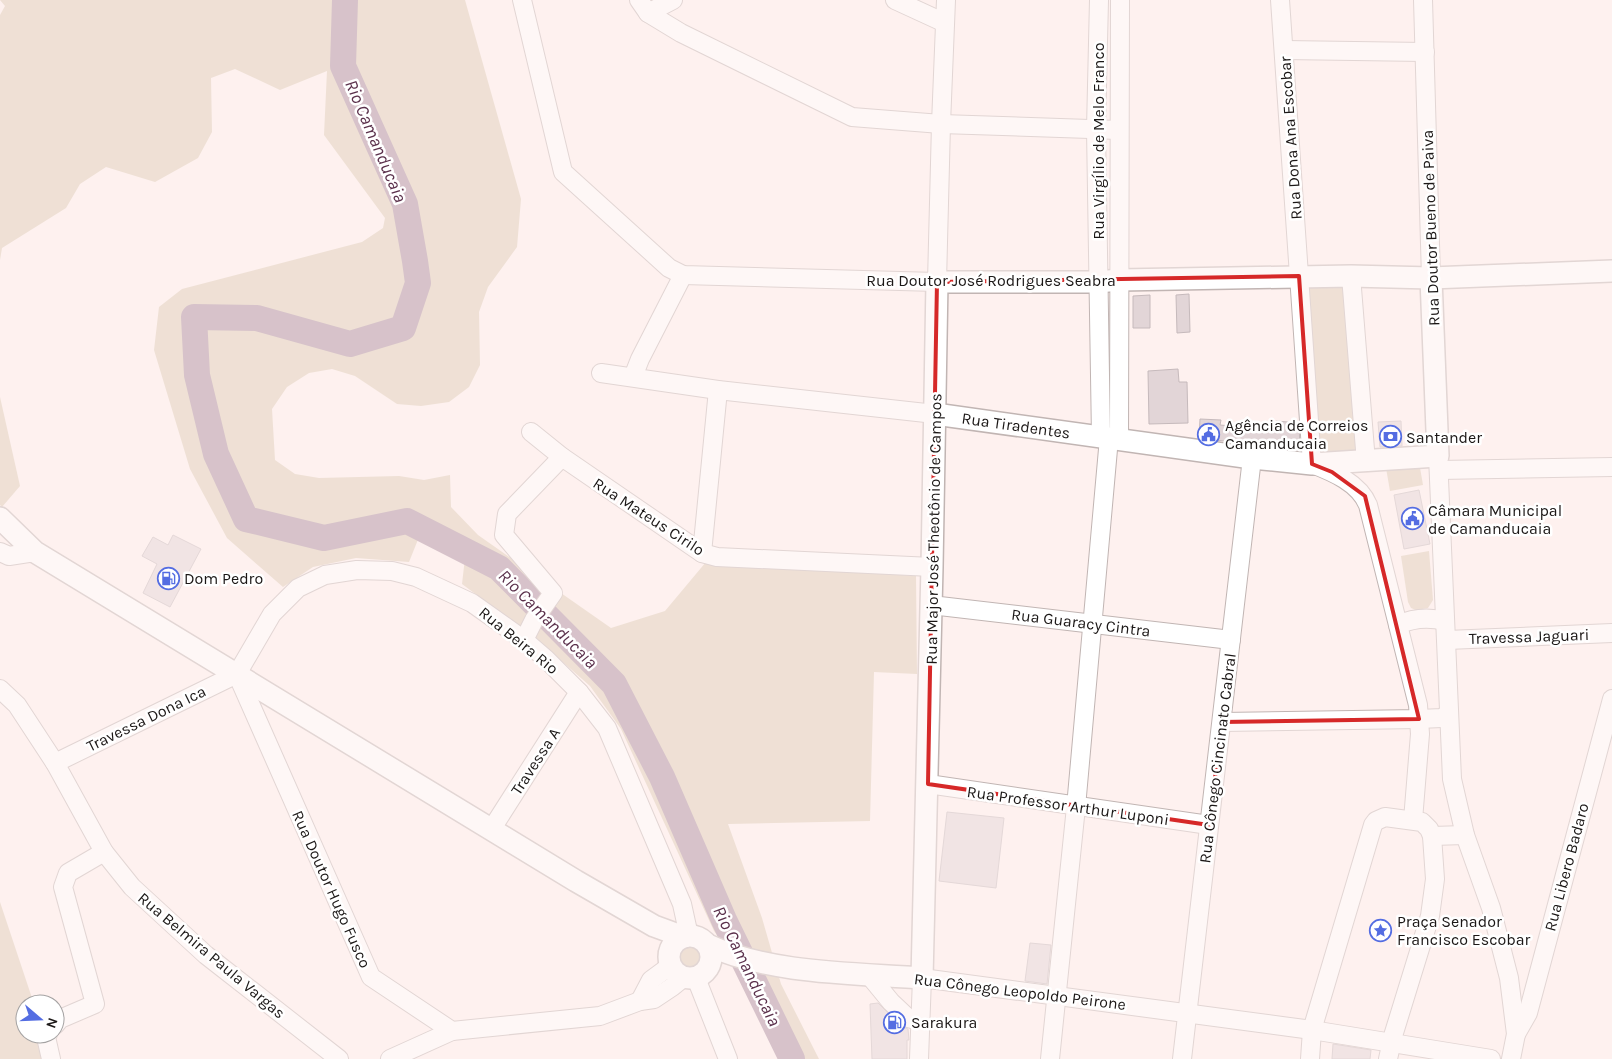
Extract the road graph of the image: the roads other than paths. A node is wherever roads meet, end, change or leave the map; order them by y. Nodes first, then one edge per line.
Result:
1 (522, 0) edge
2 (673, 0) edge
3 (895, 0) edge
4 (946, 0) edge
5 (1099, 0) edge
6 (1120, 0) edge
7 (1280, 0) edge
8 (1423, 0) edge
9 (643, 6) edge
10 (945, 23) junction
11 (1284, 50) junction
12 (1426, 52) junction
13 (941, 124) junction
14 (1096, 129) junction
15 (1119, 130) junction
16 (1612, 271) edge
17 (683, 275) junction
18 (1299, 276) junction
19 (1351, 276) junction
20 (1431, 278) junction
21 (1120, 280) junction
22 (937, 282) junction
23 (1098, 282) junction
24 (601, 373) dead end
25 (633, 377) junction
26 (718, 390) junction
27 (935, 414) junction
28 (531, 432) dead end
29 (1110, 438) junction
30 (562, 457) junction
31 (1252, 458) junction
32 (1366, 462) junction
33 (1439, 463) junction
34 (1312, 464) junction
35 (1612, 467) edge
36 (0, 518) edge
37 (0, 552) edge
38 (35, 552) junction
39 (702, 553) junction
40 (932, 567) junction
41 (931, 605) junction
42 (1445, 621) junction
43 (1093, 624) junction
44 (1398, 625) junction
45 (1612, 633) edge
46 (524, 640) junction
47 (1231, 640) junction
48 (1446, 640) junction
49 (237, 674) junction
50 (0, 689) edge
51 (579, 692) junction
52 (1612, 699) edge
53 (1449, 713) junction
54 (1419, 720) junction
55 (1222, 722) junction
56 (55, 763) junction
57 (928, 784) junction
58 (1076, 807) junction
59 (1413, 820) junction
60 (1209, 825) junction
61 (491, 830) junction
62 (1465, 835) junction
63 (1432, 836) junction
64 (104, 852) junction
65 (689, 957) junction
66 (868, 974) junction
67 (922, 978) junction
68 (1057, 996) junction
69 (1187, 1013) junction
70 (65, 1017) edge
71 (920, 1021) junction
72 (1312, 1030) junction
73 (452, 1031) junction
74 (1516, 1034) junction
75 (48, 1044) edge
76 (1390, 1051) edge
77 (51, 1059) edge
78 (338, 1059) edge
79 (390, 1059) edge
80 (728, 1059) edge
81 (919, 1059) edge
82 (1050, 1059) edge
83 (1182, 1059) edge
84 (1310, 1059) edge
85 (1491, 1059) edge
86 (1511, 1059) edge

1 - 17 street
2 - 9 street
3 - 10 street
4 - 10 street, Rua Major José Theotônio de Campos
5 - 14 street, Rua Virgílio de Melo Franco
6 - 15 street, Rua Virgílio de Melo Franco
7 - 11 street, Rua Dona Ana Escobar
8 - 12 street, Rua Doutor Bueno de Paiva
9 - 13 street
10 - 13 street, Rua Major José Theotônio de Campos
11 - 12 street
11 - 18 street, Rua Dona Ana Escobar
12 - 20 street, Rua Doutor Bueno de Paiva
13 - 14 street
13 - 22 street, Rua Major José Theotônio de Campos
14 - 15 street
14 - 23 street, Rua Virgílio de Melo Franco
15 - 21 street, Rua Virgílio de Melo Franco
16 - 20 main road, Rua Doutor José Rodrigues Seabra
17 - 22 street, Rua Doutor José Rodrigues Seabra
17 - 25 street
18 - 19 main road, Rua Doutor José Rodrigues Seabra
18 - 21 main road, Rua Doutor José Rodrigues Seabra
18 - 34 street, Rua Dona Ana Escobar
19 - 20 main road, Rua Doutor José Rodrigues Seabra
19 - 32 street
20 - 33 main road, Rua Doutor Bueno de Paiva
21 - 23 main road, Rua Doutor José Rodrigues Seabra
21 - 29 street, Rua Virgílio de Melo Franco
22 - 23 main road, Rua Doutor José Rodrigues Seabra
22 - 27 main road, Rua Major José Theotônio de Campos
23 - 29 street, Rua Virgílio de Melo Franco
24 - 25 street, Rua Tiradentes
25 - 26 street, Rua Tiradentes
26 - 27 street, Rua Tiradentes
26 - 39 street
27 - 29 main road, Rua Tiradentes
27 - 40 main road, Rua Major José Theotônio de Campos
28 - 30 street, Rua Mateus Cirilo
29 - 31 main road, Rua Tiradentes
29 - 43 street
30 - 39 street, Rua Mateus Cirilo
30 - 46 street
31 - 34 main road, Rua Tiradentes
31 - 47 street, Rua Cônego Cincinato Cabral
32 - 33 main road, Rua Tiradentes
32 - 34 main road, Rua Tiradentes
33 - 35 street
33 - 42 street
34 - 44 street
36 - 38 main road
37 - 38 street
38 - 49 main road
39 - 40 street, Rua Mateus Cirilo
40 - 41 main road, Rua Major José Theotônio de Campos
41 - 43 street, Rua Guaracy Cintra
41 - 57 main road, Rua Major José Theotônio de Campos
42 - 44 street
42 - 48 street
43 - 47 street, Rua Guaracy Cintra
43 - 58 street
44 - 54 street
45 - 48 street, Travessa Jaguari
46 - 49 street, Rua Beira Rio
46 - 51 street, Rua Beira Rio
47 - 55 street, Rua Cônego Cincinato Cabral
48 - 53 street
49 - 56 street, Travessa Dona Ica
49 - 61 main road
49 - 73 street, Rua Doutor Hugo Fusco
50 - 56 street, Rua Belmira Paula Vargas
51 - 61 street, Travessa A
51 - 65 street, Rua Beira Rio
52 - 74 street, Rua Libero Badaro
53 - 54 street
53 - 62 street
54 - 55 street
54 - 59 street
55 - 60 street, Rua Cônego Cincinato Cabral
56 - 64 street, Rua Belmira Paula Vargas
57 - 58 street, Rua Professor Arthur Luponi
57 - 67 main road, Rua Major José Theotônio de Campos
58 - 60 street, Rua Professor Arthur Luponi
58 - 68 street
59 - 63 street
59 - 72 street
60 - 69 street, Rua Cônego Cincinato Cabral
61 - 65 main road
62 - 63 street
62 - 74 street
63 - 76 street
64 - 70 street
64 - 78 street, Rua Belmira Paula Vargas
65 - 66 main road, Rua Cônego Leopoldo Peirone
65 - 73 street
65 - 80 street, Rua Beira Rio
66 - 67 main road, Rua Cônego Leopoldo Peirone
66 - 71 street
67 - 68 street, Rua Cônego Leopoldo Peirone
67 - 71 street, Rua Major José Theotônio de Campos
68 - 69 street, Rua Cônego Leopoldo Peirone
68 - 82 street
69 - 72 street, Rua Cônego Leopoldo Peirone
69 - 83 street, Rua Cônego Cincinato Cabral
71 - 81 street, Rua Major José Theotônio de Campos
72 - 76 street, Rua Cônego Leopoldo Peirone
72 - 84 street
73 - 79 street
74 - 86 street
75 - 77 street
76 - 85 street, Rua Cônego Leopoldo Peirone

